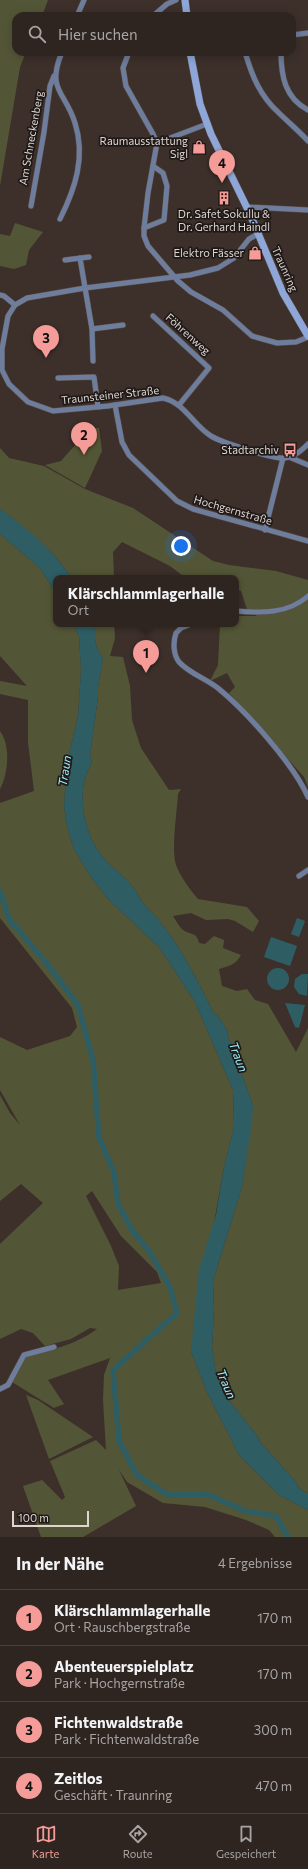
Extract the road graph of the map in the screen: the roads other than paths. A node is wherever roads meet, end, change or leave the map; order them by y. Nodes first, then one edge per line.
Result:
1 (84, 0) edge
2 (176, 0) edge
3 (185, 0) edge
4 (79, 12) edge
5 (158, 12) edge
6 (186, 12) edge
7 (308, 33) edge
8 (296, 34) edge
9 (61, 56) edge
10 (128, 56) edge
11 (191, 56) edge
12 (247, 56) edge
13 (281, 56) edge
14 (55, 73) junction
15 (308, 110) edge
16 (207, 124) junction
17 (308, 141) edge
18 (157, 143) junction
19 (153, 166) junction
20 (31, 206) dead end
21 (247, 207) junction
22 (308, 210) edge
23 (60, 220) dead end
24 (144, 228) junction
25 (258, 234) junction
26 (89, 257) dead end
27 (80, 258) junction
28 (65, 260) dead end
29 (174, 277) junction
30 (85, 288) junction
31 (0, 295) edge
32 (15, 305) junction
33 (153, 316) dead end
34 (123, 325) dead end
35 (92, 329) junction
36 (308, 337) edge
37 (1, 349) edge
38 (94, 361) dead end
39 (1, 370) edge
40 (58, 378) dead end
41 (115, 405) junction
42 (179, 405) junction
43 (98, 407) junction
44 (308, 444) edge
45 (289, 457) junction
46 (283, 458) junction
47 (308, 465) edge
48 (265, 530) junction
49 (308, 541) edge
50 (308, 596) edge
51 (239, 612) edge
52 (184, 627) edge
53 (308, 797) edge
54 (308, 870) edge
55 (299, 876) dead end
56 (54, 1347) dead end
57 (0, 1389) edge

1 - 4 street
2 - 5 street
3 - 6 street
7 - 8 street
9 - 14 street, Am Schneckenberg
10 - 18 street
11 - 16 street, Traunring
12 - 17 street
13 - 15 street
14 - 20 street, Am Schneckenberg
14 - 23 street
16 - 18 street
16 - 21 street, Traunring
18 - 19 street
19 - 24 street
19 - 24 street
21 - 22 street
21 - 25 street, Traunring
24 - 29 street
25 - 29 street
25 - 36 street, Traunring
26 - 27 street
27 - 28 street
27 - 30 street
29 - 30 street
29 - 36 street
30 - 32 street
30 - 35 street
31 - 32 street
32 - 37 street, Traunsteiner Straße
33 - 42 street, Föhrenweg
34 - 35 street
35 - 38 street
37 - 39 street, Traunsteiner Straße
39 - 43 street, Traunsteiner Straße
40 - 43 street
41 - 42 street, Traunsteiner Straße
41 - 43 street, Traunsteiner Straße
41 - 48 street, Hochgernstraße
42 - 46 street, Traunsteiner Straße
44 - 45 street, Traunsteiner Straße
45 - 46 street, Traunsteiner Straße
45 - 47 street
46 - 48 street
48 - 49 street, Hochgernstraße
50 - 51 street
52 - 53 street
54 - 55 street
56 - 57 street

